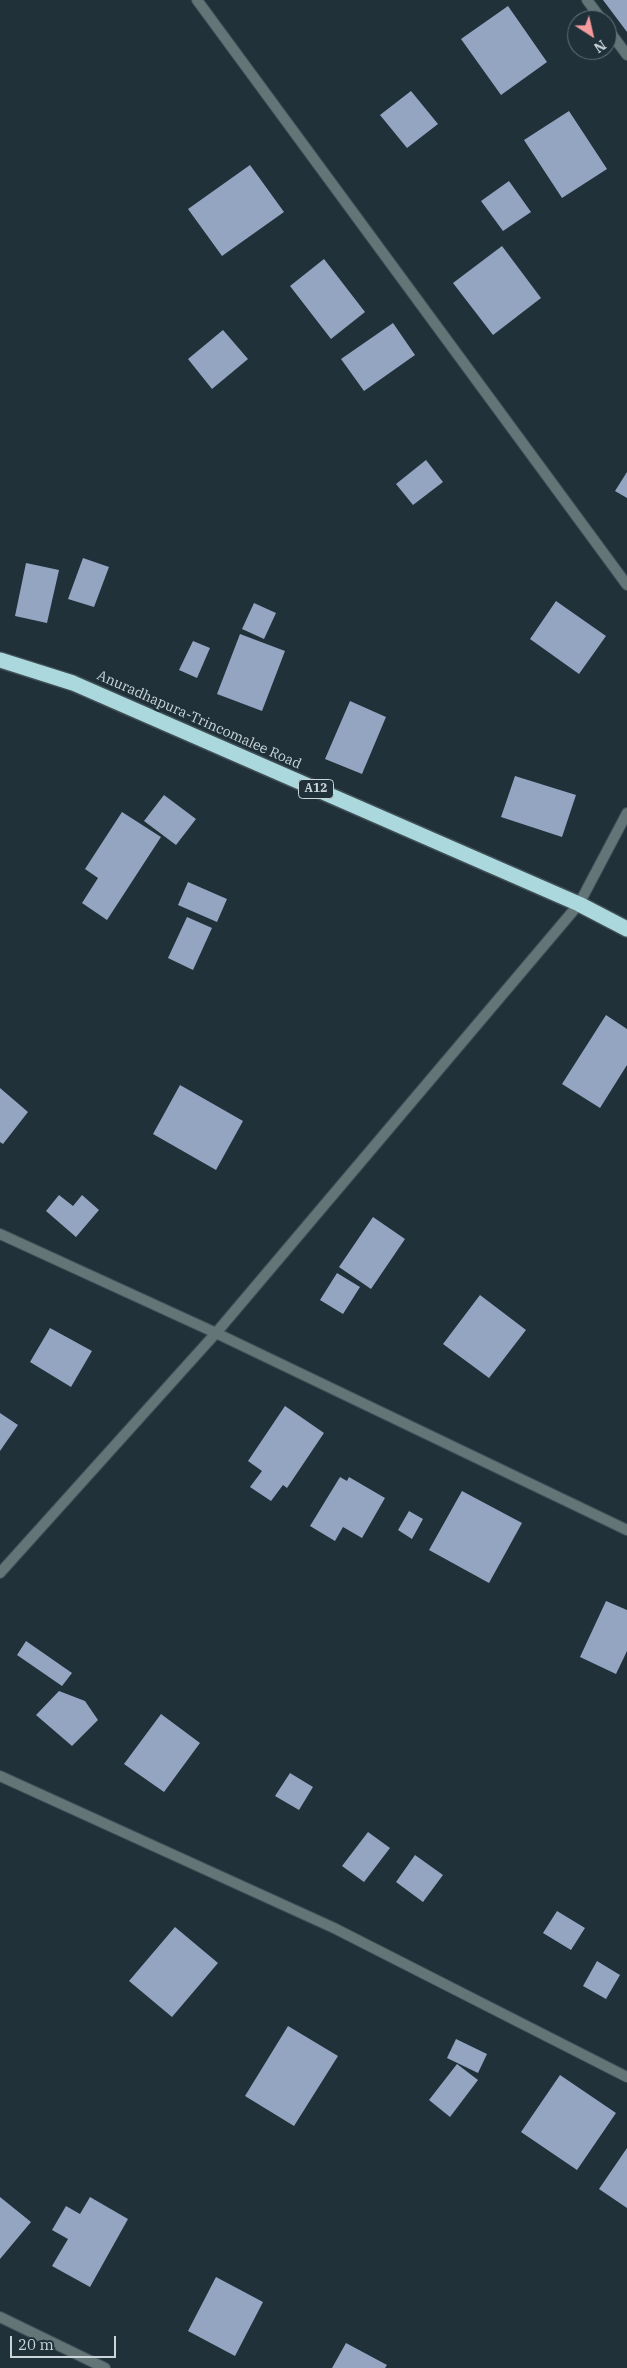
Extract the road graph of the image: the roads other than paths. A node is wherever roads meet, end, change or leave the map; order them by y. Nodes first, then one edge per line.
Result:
1 (197, 0) edge
2 (617, 42) edge
3 (627, 55) edge
4 (627, 585) edge
5 (0, 660) edge
6 (627, 813) edge
7 (579, 904) junction
8 (627, 930) edge
9 (0, 1234) edge
10 (216, 1333) junction
11 (627, 1530) edge
12 (0, 1573) edge
13 (0, 1776) edge
14 (627, 2077) edge
15 (0, 2317) edge
16 (105, 2368) edge

1 - 4 street
2 - 3 street
5 - 7 highway, Anuradhapura-Trincomalee Road / A12
6 - 7 street
7 - 8 highway, Anuradhapura-Trincomalee Road / A12
7 - 10 street
9 - 10 street
10 - 11 street
10 - 12 street
13 - 14 street
15 - 16 street

